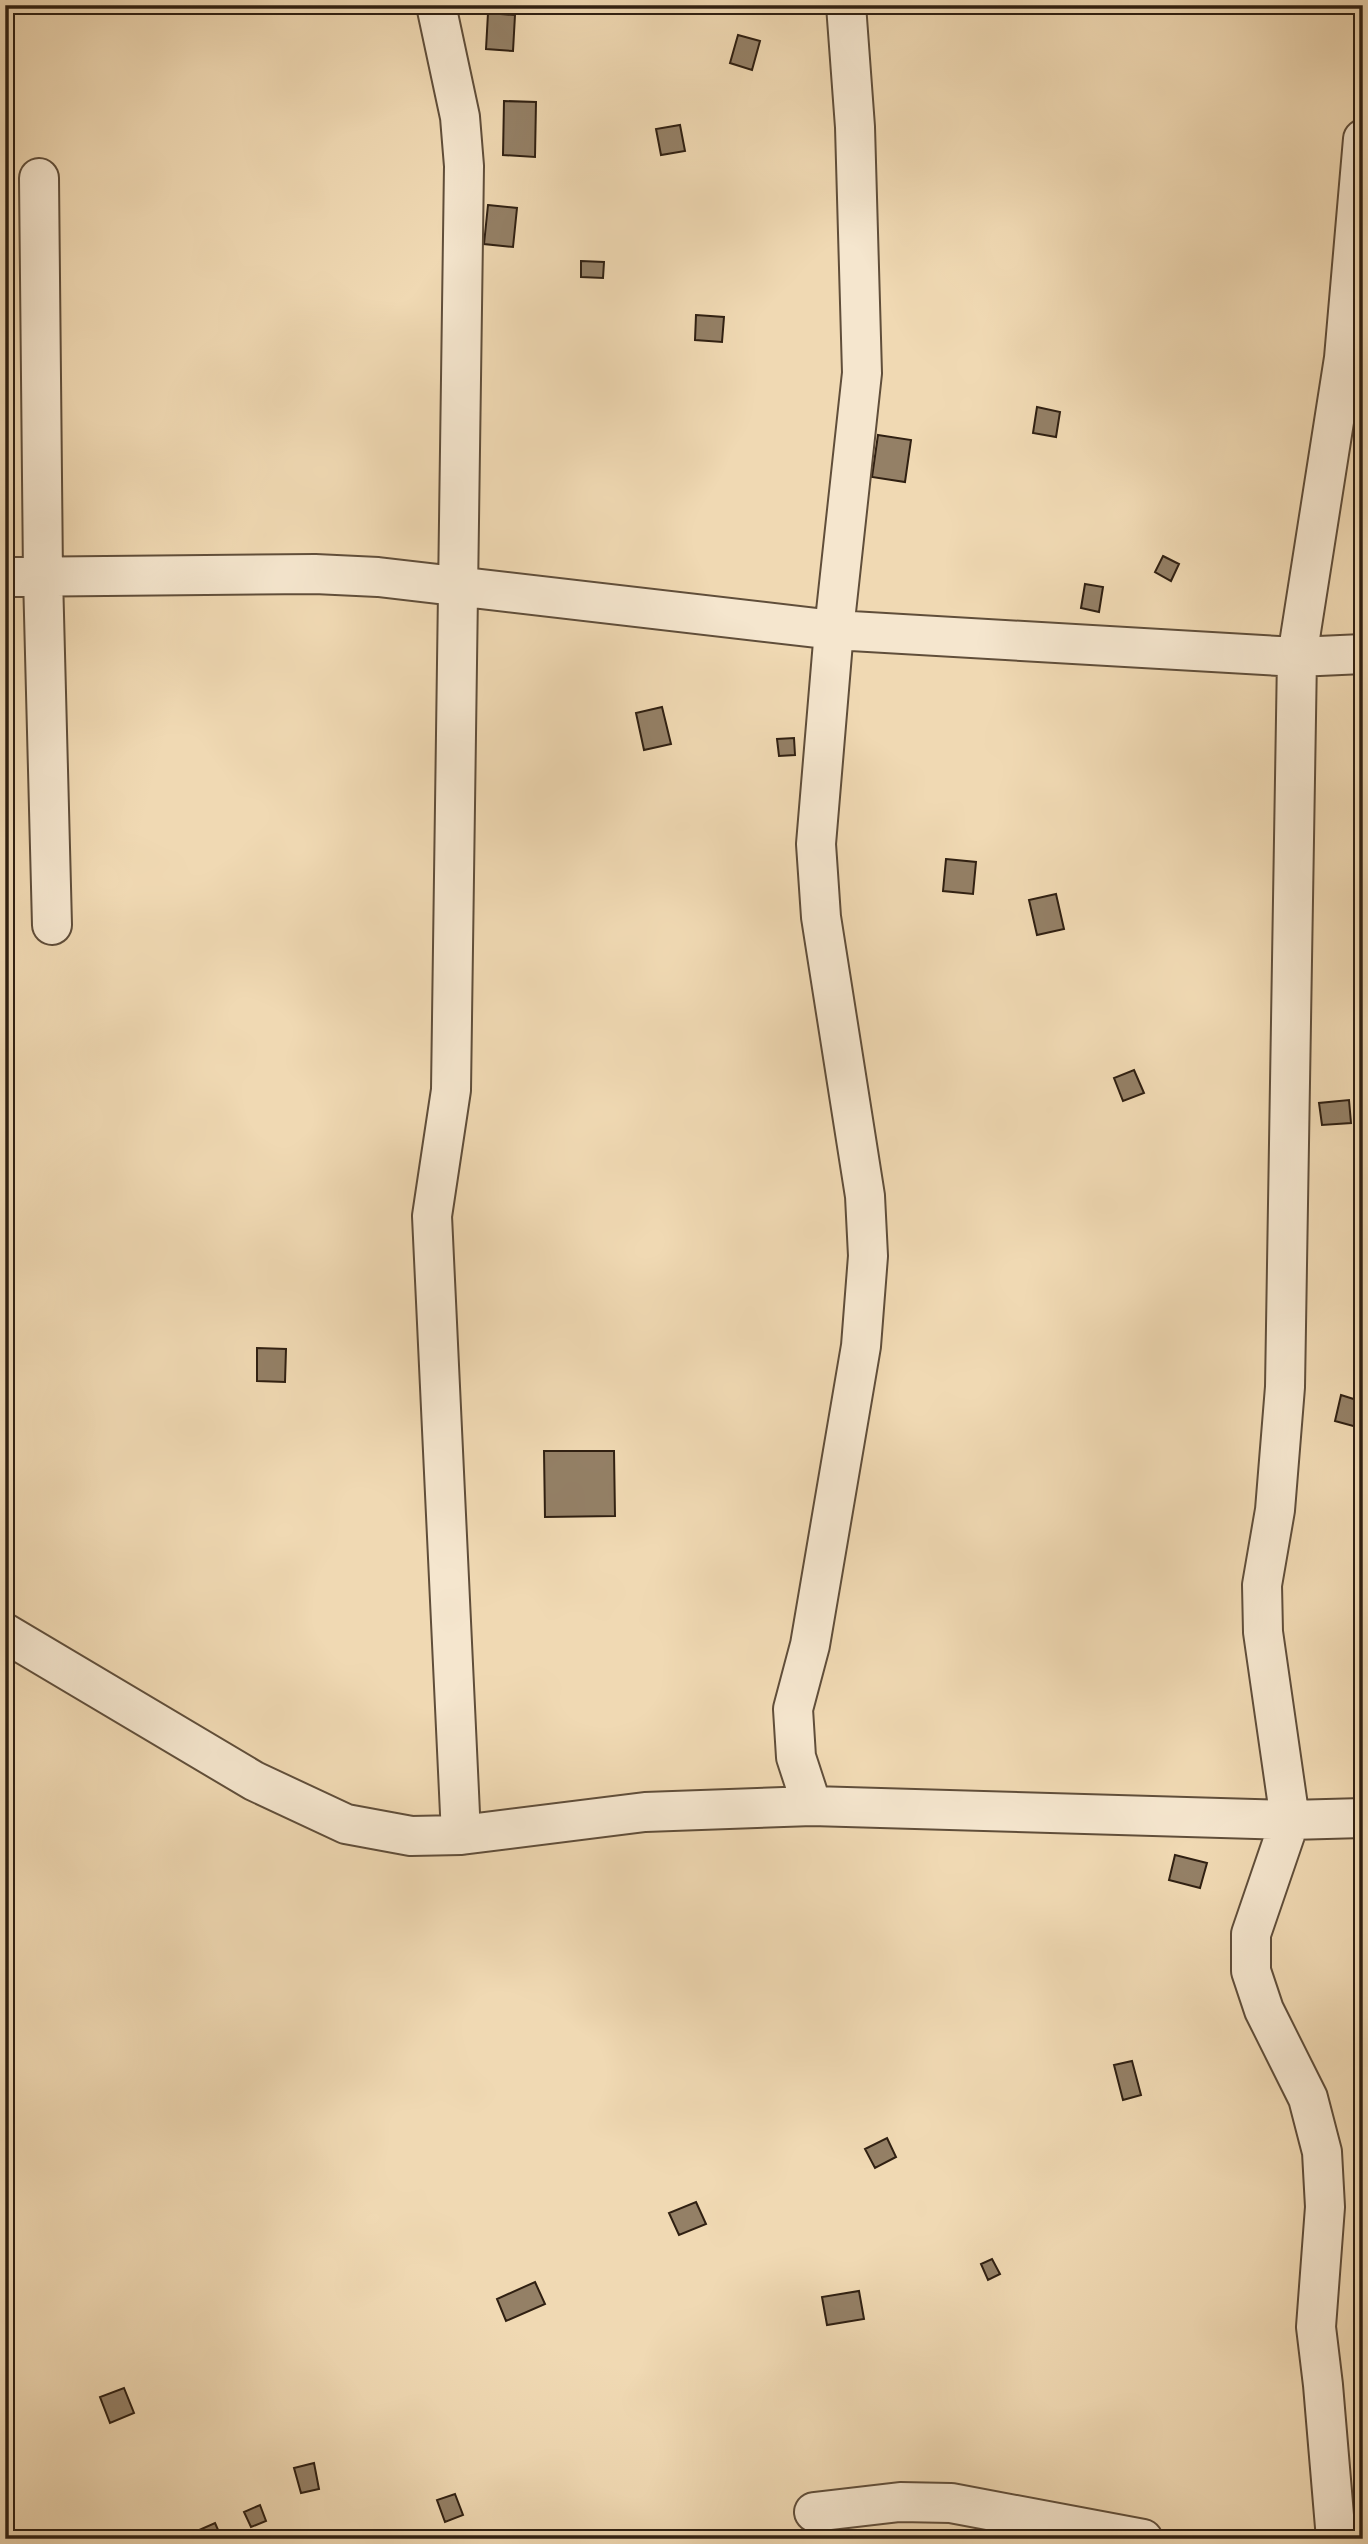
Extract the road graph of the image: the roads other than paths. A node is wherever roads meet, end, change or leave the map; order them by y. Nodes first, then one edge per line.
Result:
1 (436, 5) edge
2 (846, 5) edge
3 (1363, 139) edge
4 (39, 178) dead end
5 (43, 576) junction
6 (5, 577) edge
7 (457, 585) junction
8 (834, 630) junction
9 (1363, 654) edge
10 (1297, 657) junction
11 (52, 925) dead end
12 (5, 1633) edge
13 (813, 1806) junction
14 (1363, 1818) edge
15 (1290, 1820) junction
16 (461, 1835) junction
17 (814, 2512) dead end
18 (1143, 2539) edge
19 (1336, 2539) edge

1 - 7 street
2 - 8 street
3 - 10 street
4 - 5 street
5 - 6 street
5 - 7 street
5 - 11 street
7 - 8 street
7 - 16 street
8 - 10 street
8 - 13 street
9 - 10 street
10 - 15 street
12 - 16 street
13 - 15 street
13 - 16 street
14 - 15 street
15 - 19 street
17 - 18 street

